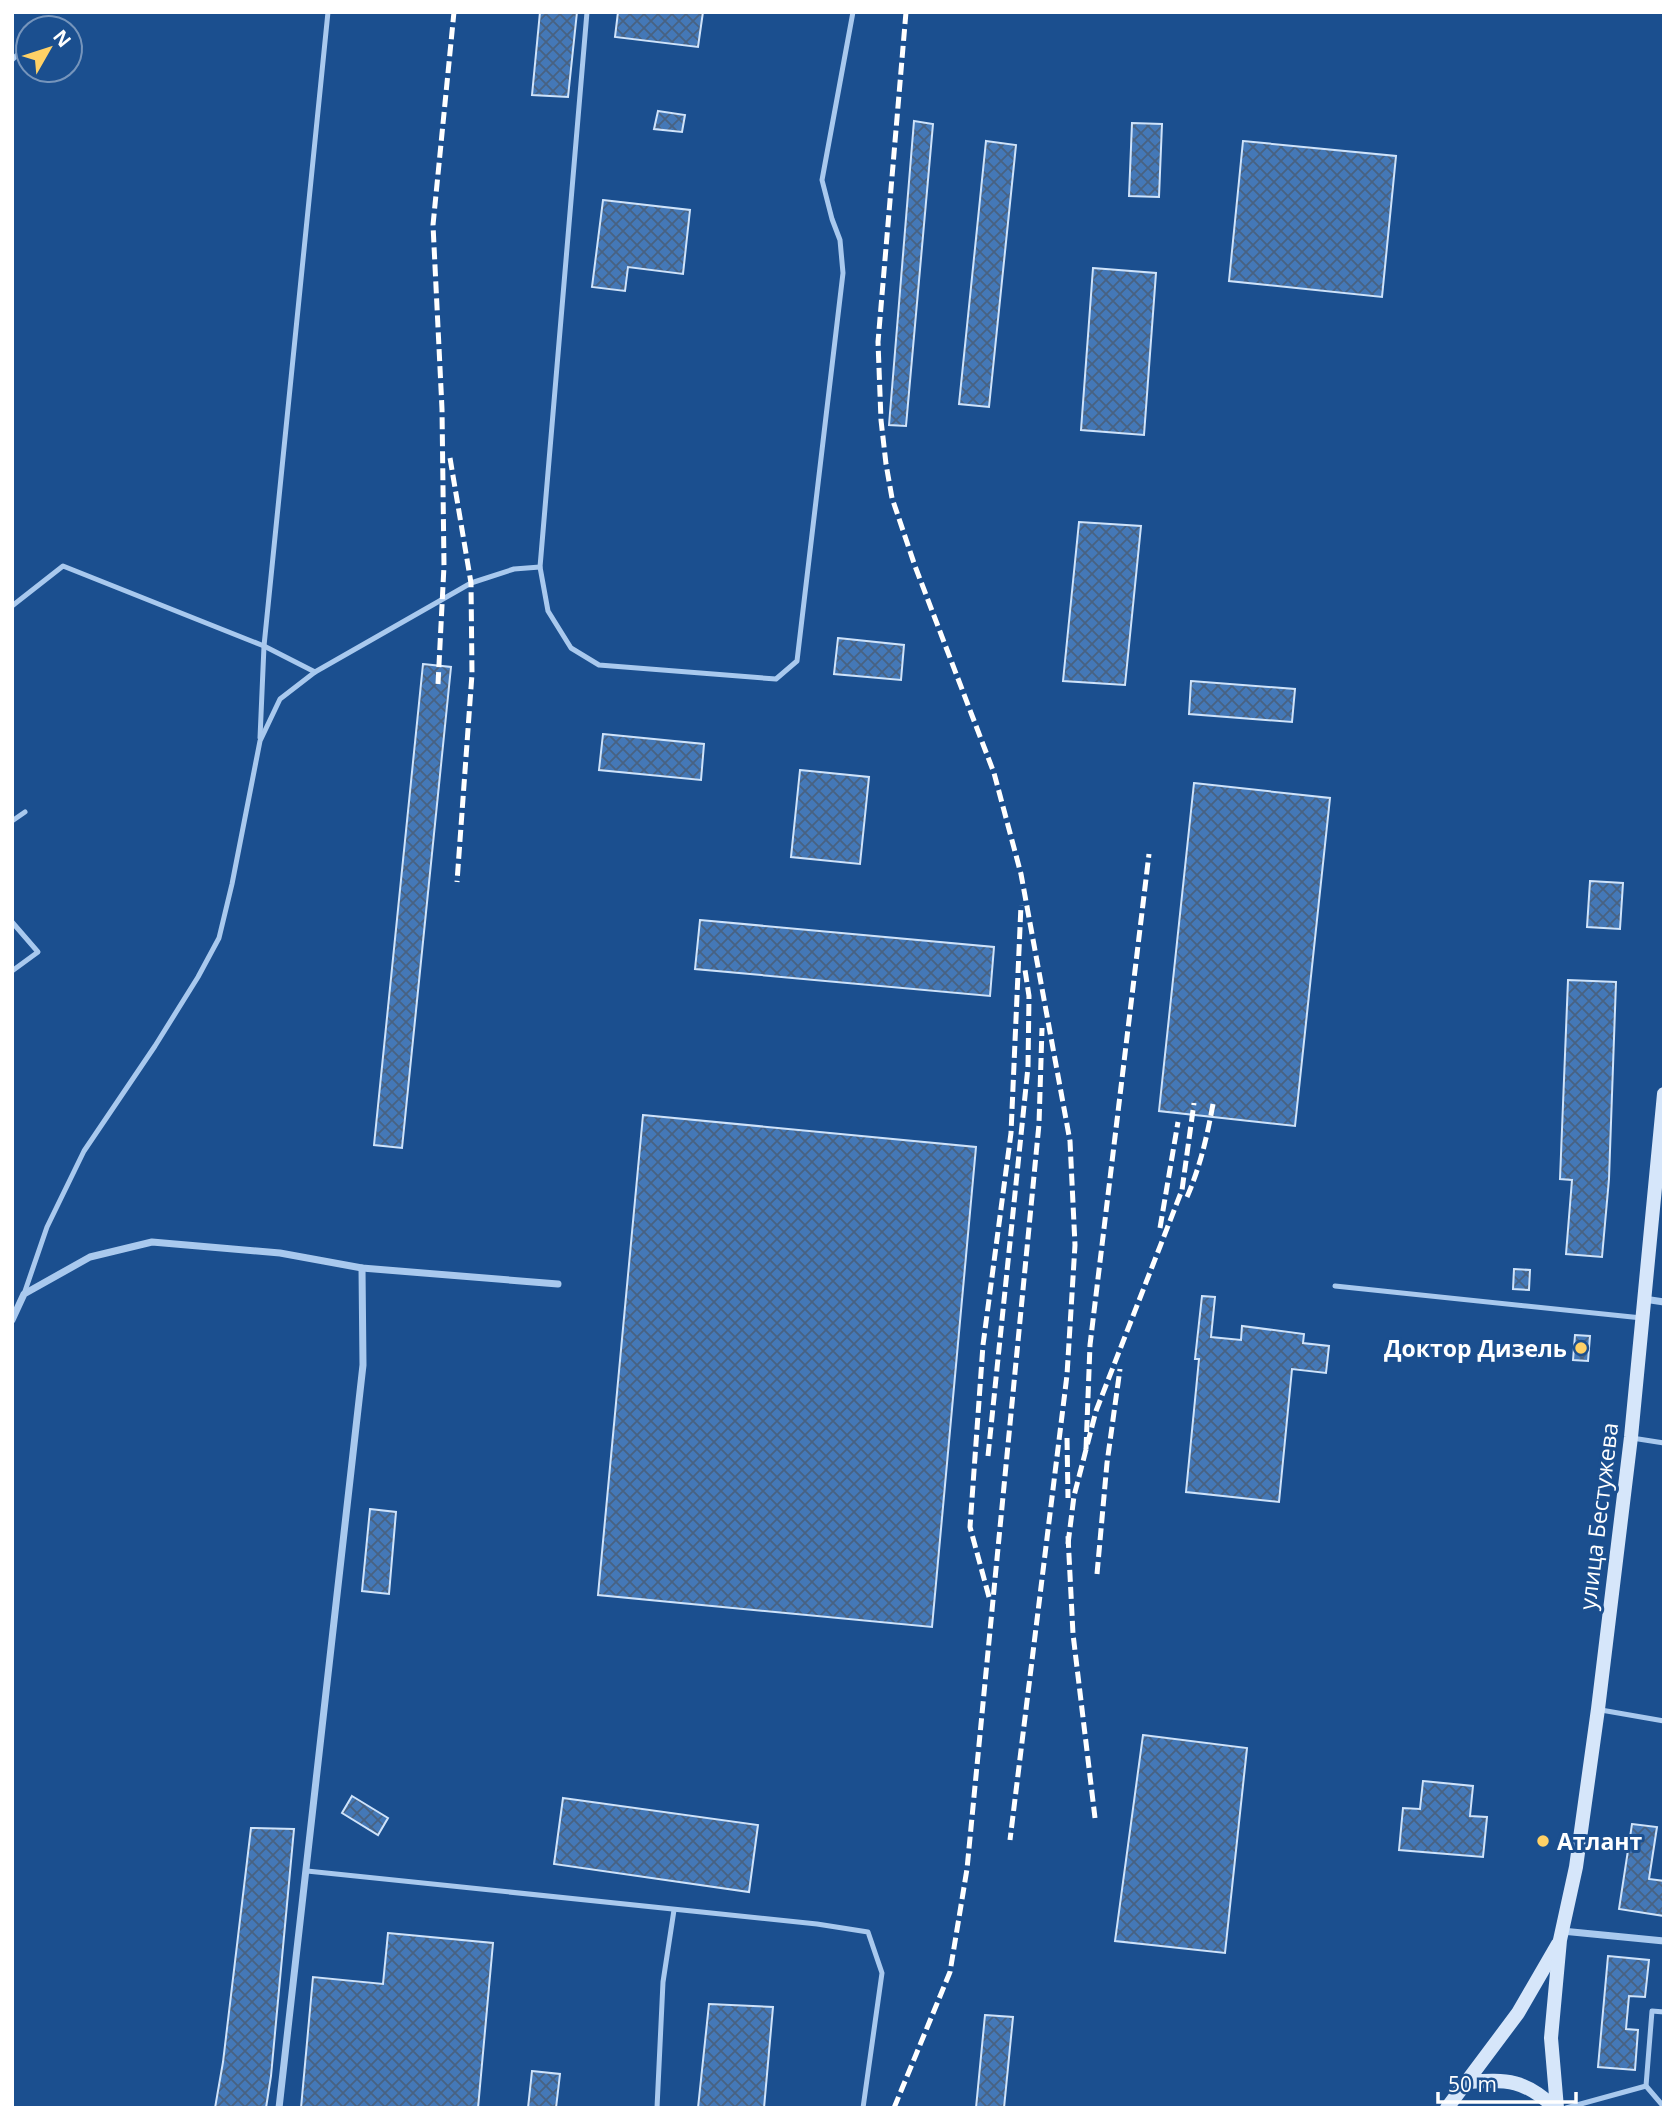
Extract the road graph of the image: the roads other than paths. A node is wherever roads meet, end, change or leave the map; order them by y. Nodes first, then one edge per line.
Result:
1 (328, 12) edge
2 (587, 12) edge
3 (853, 12) edge
4 (540, 567) junction
5 (12, 606) edge
6 (264, 646) junction
7 (315, 671) junction
8 (260, 741) junction
9 (25, 812) dead end
10 (12, 821) edge
11 (12, 922) edge
12 (12, 971) edge
13 (1664, 1094) edge
14 (362, 1268) junction
15 (558, 1284) dead end
16 (1335, 1286) dead end
17 (24, 1294) junction
18 (1643, 1299) junction
19 (1664, 1302) edge
20 (1642, 1318) junction
21 (12, 1320) edge
22 (1630, 1437) junction
23 (1664, 1443) edge
24 (1598, 1709) junction
25 (1664, 1721) edge
26 (307, 1871) junction
27 (674, 1910) junction
28 (1561, 1935) junction
29 (1664, 1941) edge
30 (1664, 2012) edge
31 (1468, 2082) junction
32 (1647, 2086) junction
33 (279, 2108) edge
34 (657, 2108) edge
35 (863, 2108) edge
36 (1447, 2108) edge
37 (1556, 2108) edge
38 (1566, 2108) edge
39 (1664, 2108) edge

1 - 6 lane
2 - 4 lane
3 - 4 lane
4 - 7 lane
5 - 6 lane
6 - 7 lane
6 - 8 lane
7 - 8 lane
8 - 17 lane
9 - 10 lane
11 - 12 lane
13 - 18 street, улица Бестужева
14 - 15 street
14 - 17 street
14 - 26 street
16 - 20 lane
17 - 21 street
18 - 19 street
18 - 20 street, улица Бестужева
20 - 22 street, улица Бестужева
22 - 23 lane
22 - 24 street, улица Бестужева
24 - 25 lane
24 - 28 street, улица Бестужева
26 - 27 lane
26 - 33 street
27 - 34 lane
27 - 35 lane
28 - 29 street
28 - 31 street
28 - 37 street
30 - 32 lane
31 - 36 street
31 - 37 street
32 - 38 lane
32 - 39 lane

